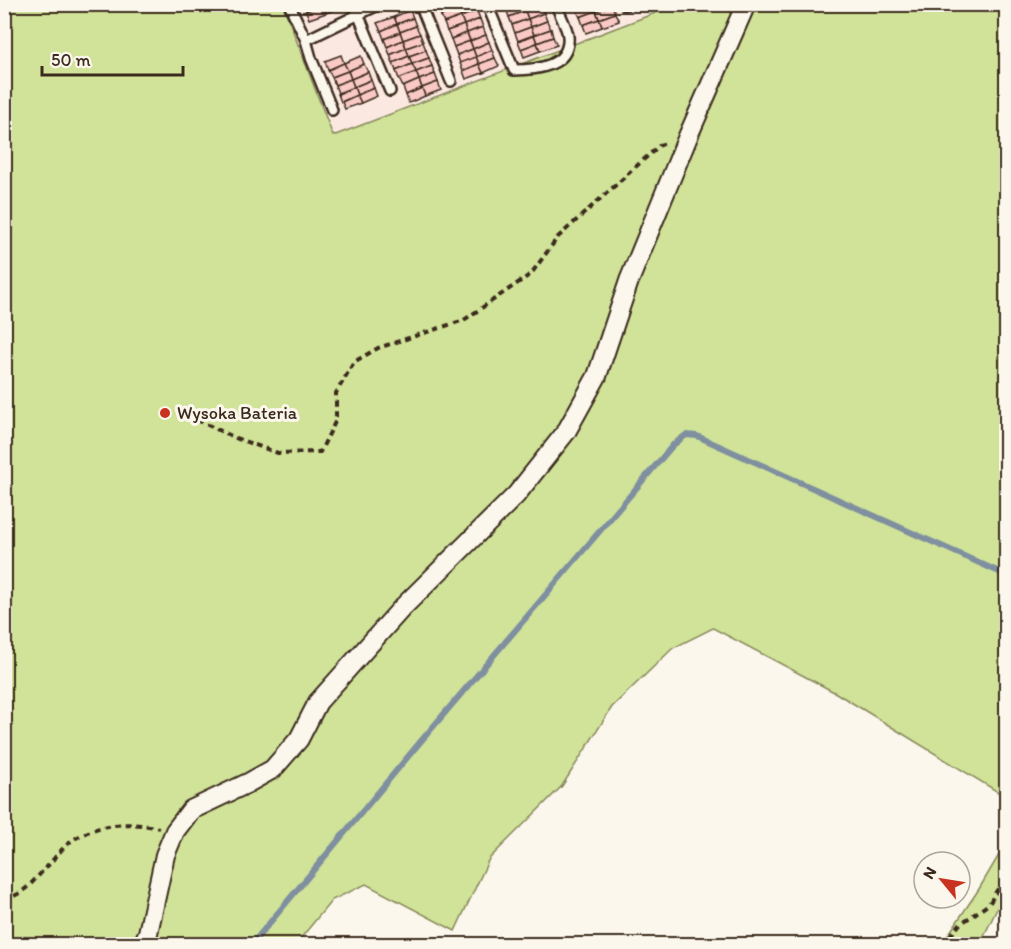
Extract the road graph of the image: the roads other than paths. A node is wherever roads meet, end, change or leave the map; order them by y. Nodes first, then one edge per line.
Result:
1 (289, 4) edge
2 (354, 4) edge
3 (380, 4) edge
4 (420, 4) edge
5 (487, 4) edge
6 (556, 4) edge
7 (746, 4) edge
8 (359, 15) junction
9 (306, 40) junction
10 (451, 81) dead end
11 (390, 91) dead end
12 (332, 110) dead end
13 (143, 945) edge

1 - 9 lane
2 - 8 lane
3 - 8 lane
4 - 10 lane
5 - 6 lane
7 - 13 street
8 - 9 lane
8 - 11 lane
9 - 12 lane

